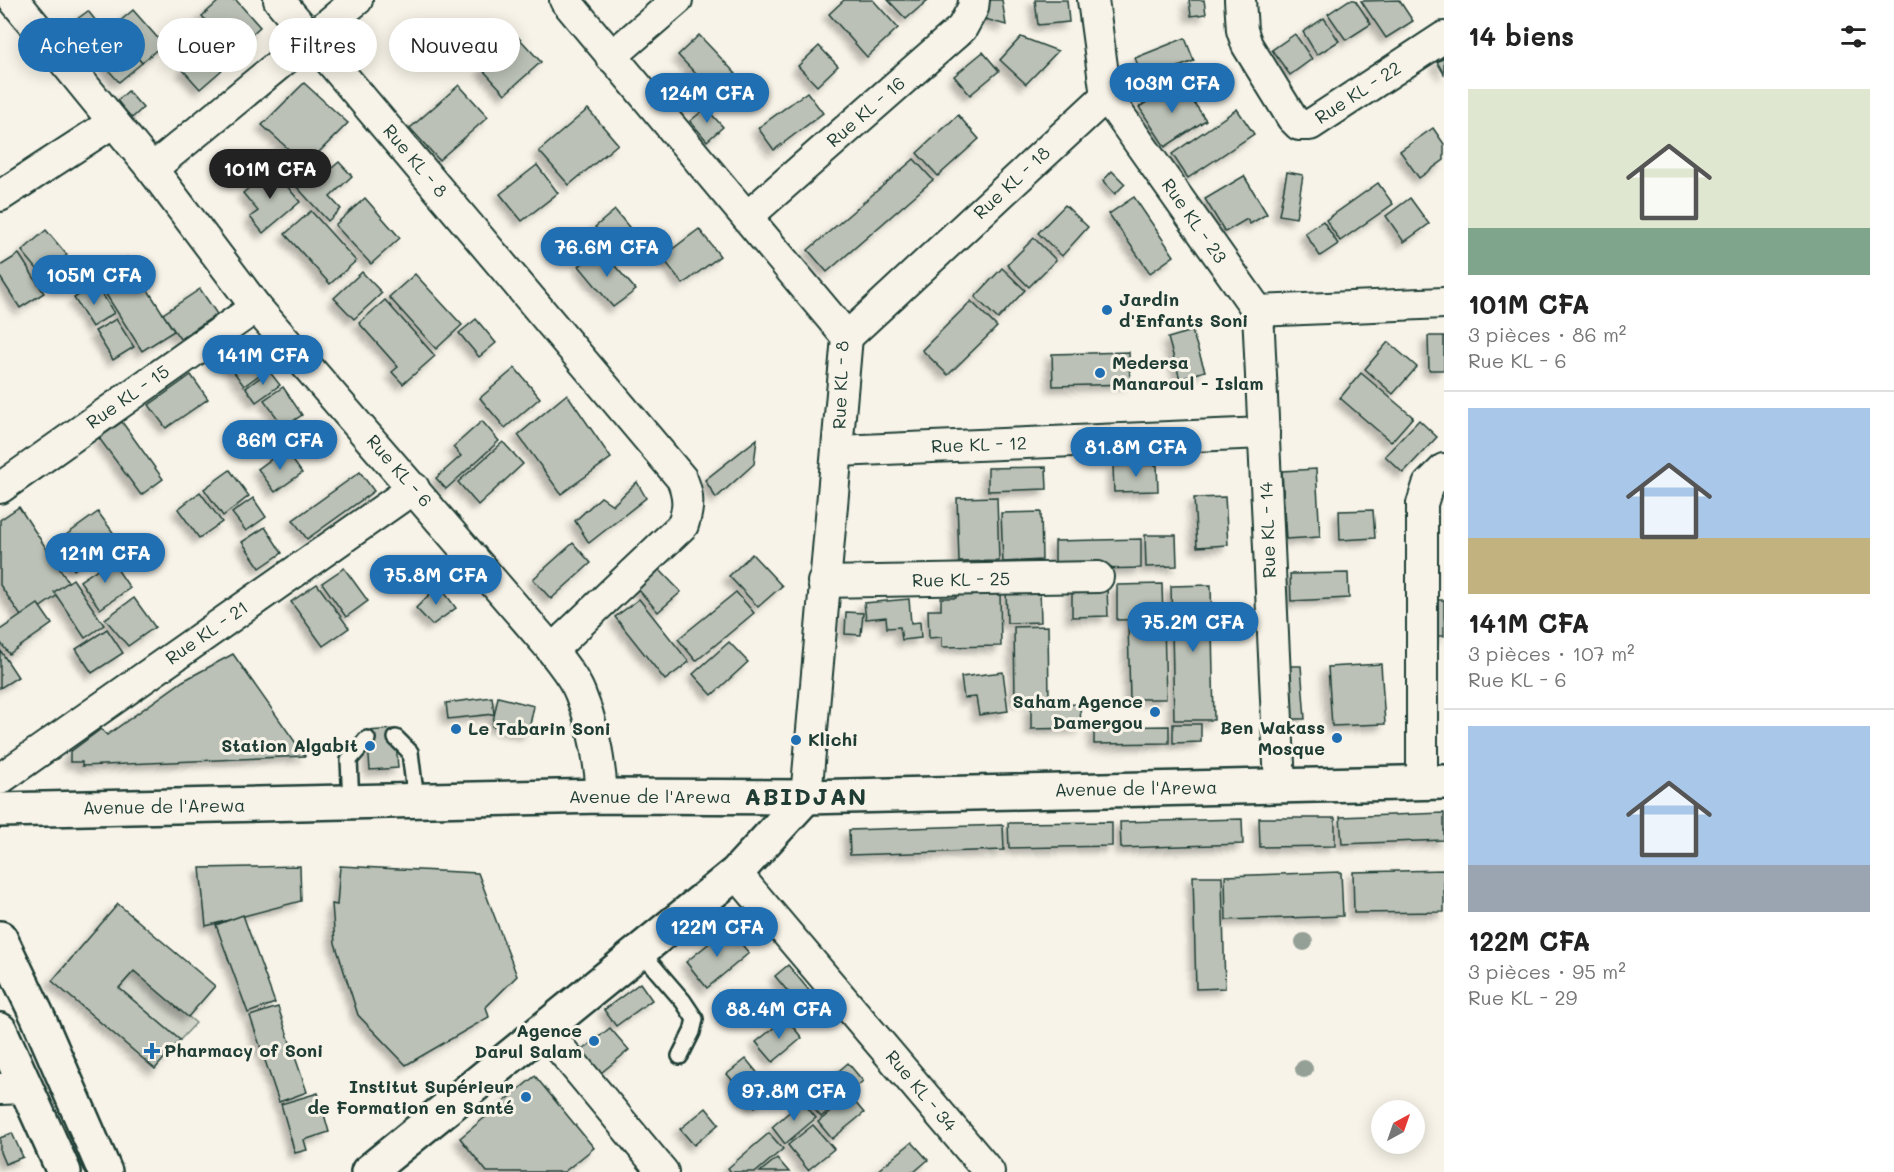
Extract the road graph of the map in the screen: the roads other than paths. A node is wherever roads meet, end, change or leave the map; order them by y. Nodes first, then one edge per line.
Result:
1 (14, 0) edge
2 (279, 0) edge
3 (357, 0) edge
4 (565, 0) edge
5 (678, 0) edge
6 (974, 0) edge
7 (1093, 0) edge
8 (1240, 0) edge
9 (294, 18) edge
10 (334, 18) edge
11 (1444, 37) edge
12 (611, 57) junction
13 (269, 71) edge
14 (340, 72) edge
15 (1106, 96) junction
16 (112, 123) junction
17 (152, 169) junction
18 (0, 196) edge
19 (747, 217) junction
20 (1444, 303) edge
21 (256, 307) junction
22 (1258, 311) junction
23 (847, 337) junction
24 (1264, 433) junction
25 (838, 451) junction
26 (1444, 469) edge
27 (0, 488) edge
28 (414, 488) junction
29 (1098, 577) dead end
30 (823, 582) junction
31 (552, 650) junction
32 (396, 738) dead end
33 (367, 739) dead end
34 (0, 779) edge
35 (1433, 782) edge
36 (1280, 785) junction
37 (602, 796) junction
38 (806, 797) junction
39 (416, 801) junction
40 (351, 802) junction
41 (0, 810) edge
42 (736, 873) junction
43 (0, 938) edge
44 (640, 951) junction
45 (544, 1029) junction
46 (0, 1030) edge
47 (680, 1056) dead end
48 (13, 1088) edge
49 (64, 1172) edge
50 (105, 1172) edge
51 (368, 1172) edge
52 (663, 1172) edge
53 (989, 1172) edge

1 - 16 street, Rue KL - 6
2 - 9 street, Rue KL - 8
3 - 10 street
4 - 12 street, Rue KL - 8
5 - 12 street
6 - 19 street, Rue KL - 16
7 - 15 street
8 - 11 street, Rue KL - 22
12 - 19 street, Rue KL - 8
13 - 17 street
14 - 31 street, Rue KL - 8
15 - 22 street, Rue KL - 23
15 - 23 street, Rue KL - 18
16 - 17 street, Rue KL - 6
16 - 18 street
17 - 21 street, Rue KL - 6
19 - 23 street, Rue KL - 8
20 - 22 street
21 - 27 street, Rue KL - 15
21 - 28 street, Rue KL - 6
22 - 24 street, Rue KL - 14
23 - 25 street, Rue KL - 8
24 - 25 street, Rue KL - 12
24 - 36 street, Rue KL - 14
25 - 30 street, Rue KL - 8
26 - 35 street
28 - 31 street, Rue KL - 6
28 - 34 street, Rue KL - 21
29 - 30 street, Rue KL - 25
30 - 38 street, Rue KL - 8
31 - 37 street, Rue KL - 6
32 - 39 lane
33 - 40 lane
35 - 36 street, Avenue de l'Arewa
36 - 38 street, Avenue de l'Arewa
37 - 38 street, Avenue de l'Arewa
37 - 39 street, Avenue de l'Arewa
38 - 42 street
39 - 40 street, Avenue de l'Arewa
40 - 41 street, Avenue de l'Arewa
42 - 44 street
42 - 53 street, Rue KL - 34
43 - 50 street
44 - 45 street
44 - 47 lane
45 - 51 street
45 - 52 street
46 - 48 street
48 - 49 street

